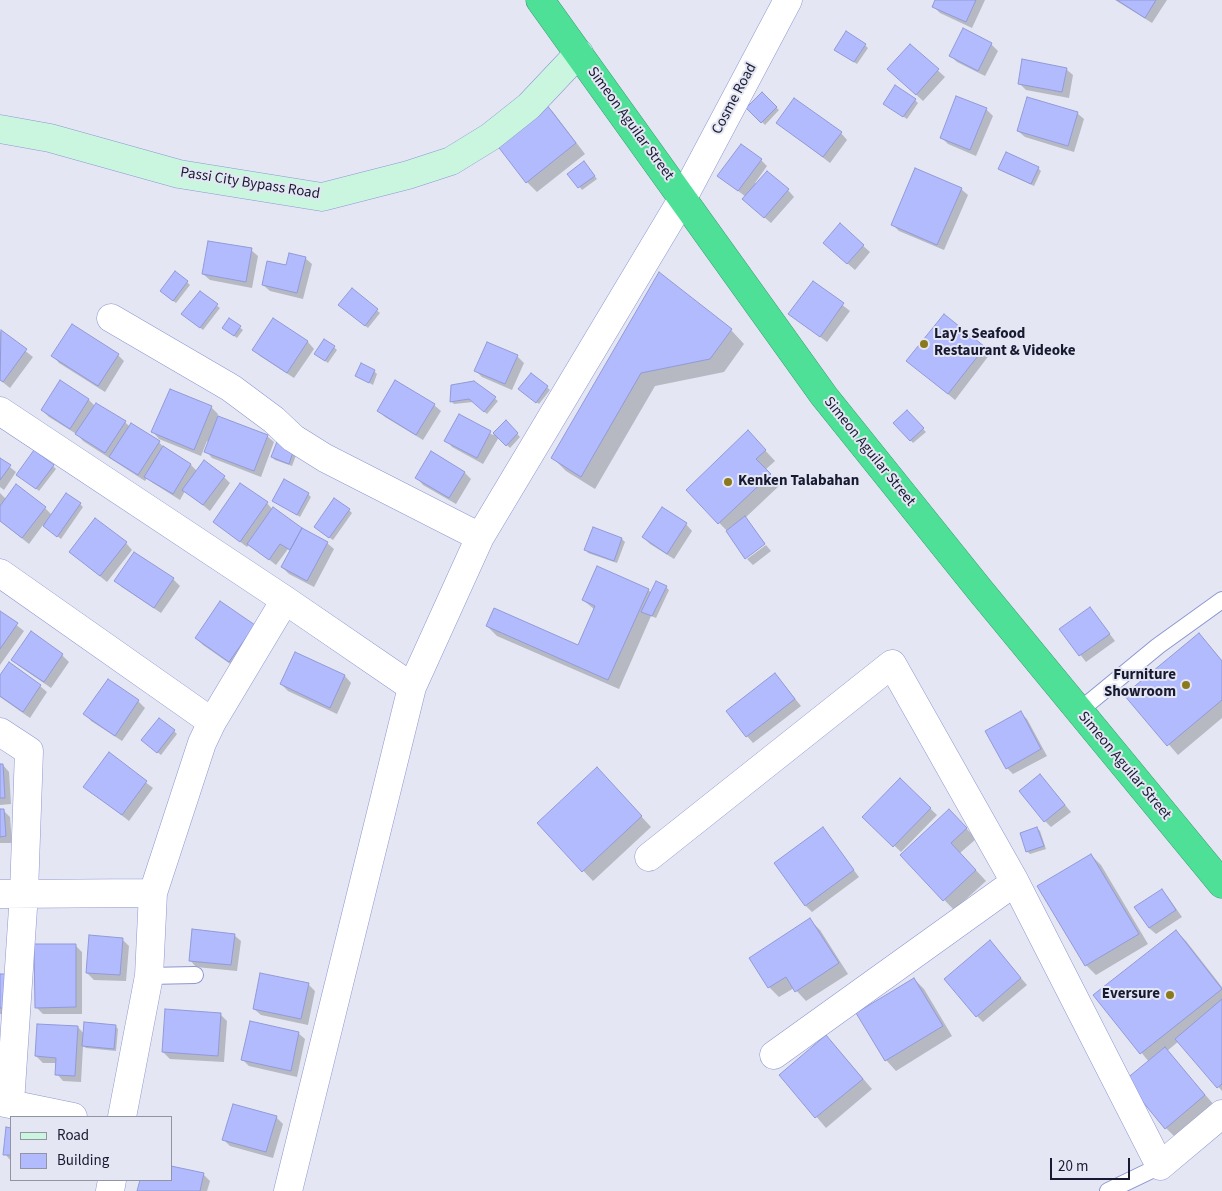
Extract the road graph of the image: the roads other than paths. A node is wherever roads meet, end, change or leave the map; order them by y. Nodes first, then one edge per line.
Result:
1 (540, 0) edge
2 (788, 0) edge
3 (579, 53) junction
4 (0, 129) edge
5 (683, 198) junction
6 (111, 318) dead end
7 (0, 411) edge
8 (480, 536) junction
9 (0, 573) edge
10 (285, 600) junction
11 (1222, 600) edge
12 (412, 687) junction
13 (1079, 711) junction
14 (212, 722) junction
15 (0, 732) edge
16 (649, 857) dead end
17 (1015, 882) junction
18 (1222, 884) edge
19 (12, 893) edge
20 (153, 893) junction
21 (195, 975) dead end
22 (150, 976) junction
23 (774, 1055) dead end
24 (5, 1102) edge
25 (1222, 1114) edge
26 (68, 1116) edge
27 (122, 1116) edge
28 (1160, 1166) junction
29 (288, 1191) edge
30 (1108, 1191) edge

1 - 3 highway, Simeon Aguilar Street
2 - 5 street, Cosme Road
3 - 4 main road, Passi City Bypass Road
3 - 5 highway, Simeon Aguilar Street
5 - 8 street, Cosme Road
5 - 13 highway, Simeon Aguilar Street
6 - 8 street
7 - 10 street
8 - 12 street, Cosme Road
9 - 14 street
10 - 12 street
10 - 14 street
11 - 13 lane
12 - 29 street, Cosme Road
13 - 18 highway, Simeon Aguilar Street
14 - 20 street
15 - 19 street
16 - 17 street
17 - 23 street
17 - 28 street
19 - 20 street
19 - 24 street
20 - 22 street
21 - 22 lane
22 - 27 street
24 - 26 street
25 - 28 street
28 - 30 lane

